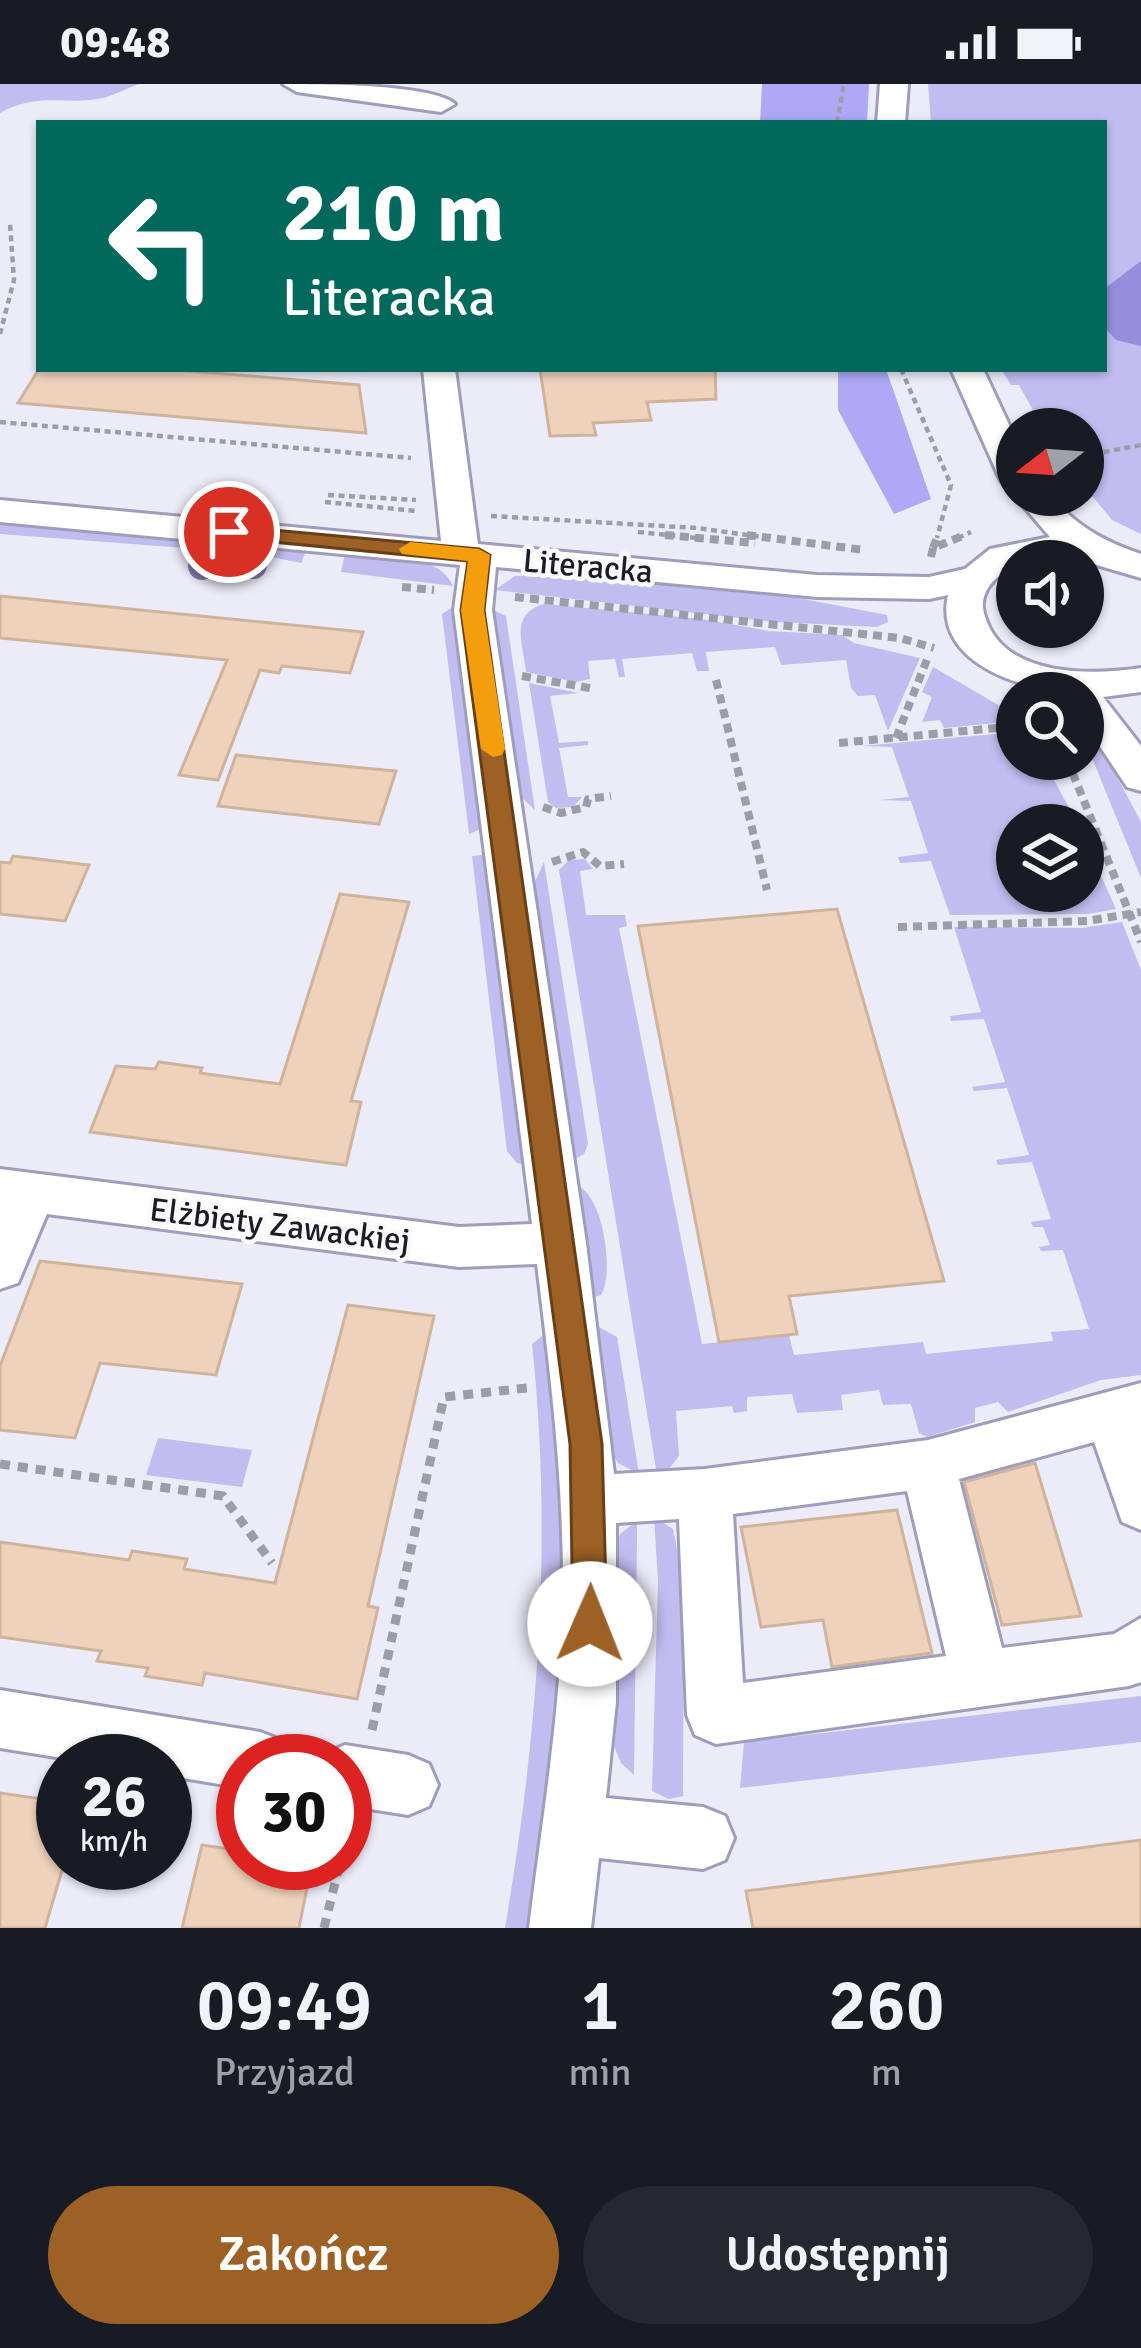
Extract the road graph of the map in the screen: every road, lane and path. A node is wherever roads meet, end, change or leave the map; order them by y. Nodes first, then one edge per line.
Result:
1 (297, 84) edge
2 (844, 84) edge
3 (894, 84) edge
4 (442, 104) edge
5 (838, 120) edge
6 (891, 120) edge
7 (10, 224) dead end
8 (0, 334) edge
9 (440, 372) edge
10 (902, 372) edge
11 (968, 372) edge
12 (0, 422) edge
13 (996, 430) edge
14 (1141, 445) edge
15 (1104, 453) edge
16 (425, 458) dead end
17 (425, 499) dead end
18 (0, 511) edge
19 (420, 511) dead end
20 (1015, 516) edge
21 (1052, 516) edge
22 (1075, 540) edge
23 (472, 542) junction
24 (933, 548) dead end
25 (865, 550) dead end
26 (1104, 554) edge
27 (996, 565) edge
28 (1141, 567) edge
29 (984, 570) junction
30 (817, 586) junction
31 (513, 597) dead end
32 (900, 638) dead end
33 (976, 638) junction
34 (928, 657) dead end
35 (1030, 672) edge
36 (521, 676) dead end
37 (716, 680) dead end
38 (1141, 680) edge
39 (595, 689) dead end
40 (1104, 689) edge
41 (1104, 720) edge
42 (996, 728) edge
43 (896, 738) junction
44 (839, 743) dead end
45 (1141, 777) edge
46 (1076, 780) edge
47 (610, 796) dead end
48 (542, 806) dead end
49 (551, 863) dead end
50 (624, 864) dead end
51 (767, 890) dead end
52 (1141, 912) edge
53 (1130, 914) junction
54 (898, 926) dead end
55 (1141, 942) edge
56 (15, 1190) edge
57 (561, 1243) junction
58 (0, 1268) edge
59 (527, 1388) dead end
60 (1126, 1411) edge
61 (0, 1464) edge
62 (928, 1464) junction
63 (705, 1493) junction
64 (590, 1500) junction
65 (1141, 1505) edge
66 (272, 1563) dead end
67 (1141, 1645) edge
68 (981, 1679) junction
69 (0, 1719) edge
70 (216, 1754) edge
71 (372, 1779) edge
72 (574, 1825) junction
73 (703, 1838) dead end
74 (333, 1890) edge
75 (324, 1928) edge
76 (560, 1928) edge

1 - 4 street
2 - 5 path
3 - 6 street
7 - 8 path
9 - 23 street
10 - 24 path
11 - 13 street
12 - 16 path
14 - 15 path
17 - 19 path
18 - 23 street, Literacka
20 - 29 street
21 - 22 street
23 - 25 path
23 - 30 street, Literacka
23 - 57 street
26 - 28 street
27 - 29 street, Literacka
29 - 30 street, Literacka
29 - 33 street
30 - 33 street, Literacka
31 - 32 path
33 - 35 street, Literacka
34 - 43 path
36 - 39 path
37 - 51 path
38 - 40 street
41 - 45 street
42 - 43 path
43 - 44 path
46 - 53 path
47 - 48 path
49 - 50 path
52 - 53 path
53 - 54 path
53 - 55 path
56 - 57 street, Elżbiety Zawackiej
56 - 58 street
57 - 64 street
59 - 71 path
60 - 62 street
60 - 65 street
61 - 66 path
62 - 63 street
62 - 68 street
63 - 64 street
63 - 68 street
64 - 72 street
67 - 68 street
69 - 70 street
72 - 73 street
72 - 76 street
74 - 75 path

